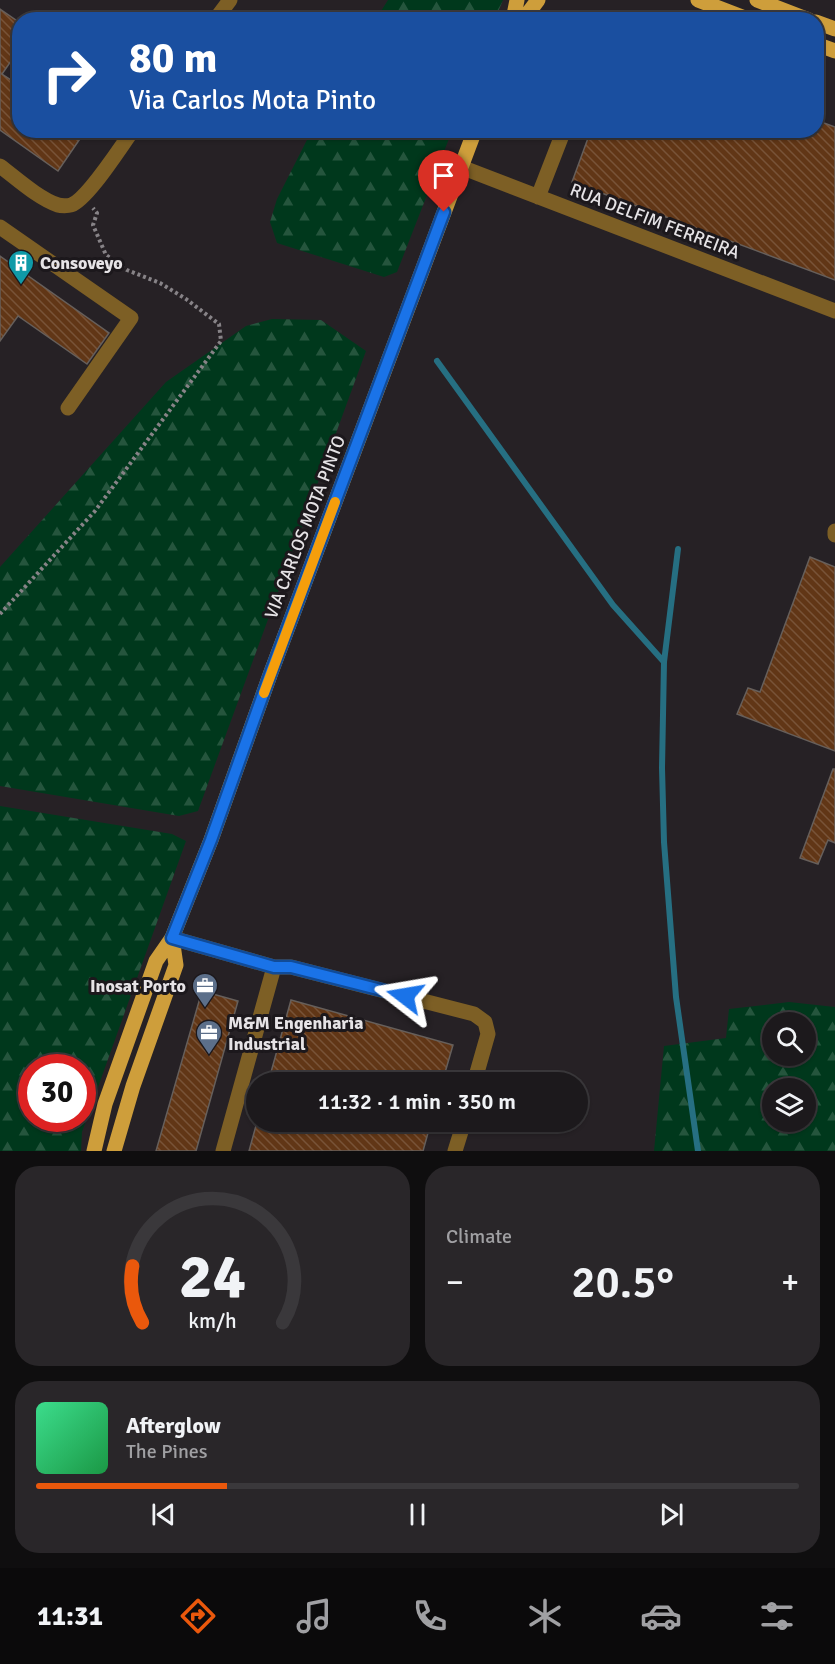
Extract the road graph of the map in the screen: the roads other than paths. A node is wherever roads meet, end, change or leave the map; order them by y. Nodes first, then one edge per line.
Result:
1 (698, 0) edge
2 (757, 0) edge
3 (729, 12) edge
4 (788, 12) edge
5 (127, 138) edge
6 (472, 138) edge
7 (561, 138) edge
8 (0, 166) edge
9 (461, 167) junction
10 (538, 197) junction
11 (0, 227) edge
12 (835, 311) edge
13 (68, 408) dead end
14 (172, 938) junction
15 (274, 967) junction
16 (477, 1072) edge
17 (461, 1132) edge
18 (94, 1151) edge
19 (114, 1151) edge
20 (222, 1151) edge
21 (455, 1151) edge

1 - 3 main road
2 - 4 main road
5 - 8 street
6 - 9 main road, VIA CARLOS MOTA PINTO
7 - 10 street
9 - 10 street, RUA DELFIM FERREIRA
9 - 14 main road, VIA CARLOS MOTA PINTO
10 - 12 street, RUA DELFIM FERREIRA
11 - 13 street
14 - 15 street
14 - 18 main road, VIA CARLOS MOTA PINTO
14 - 19 main road, VIA CARLOS MOTA PINTO
15 - 16 street
15 - 20 street
17 - 21 street

